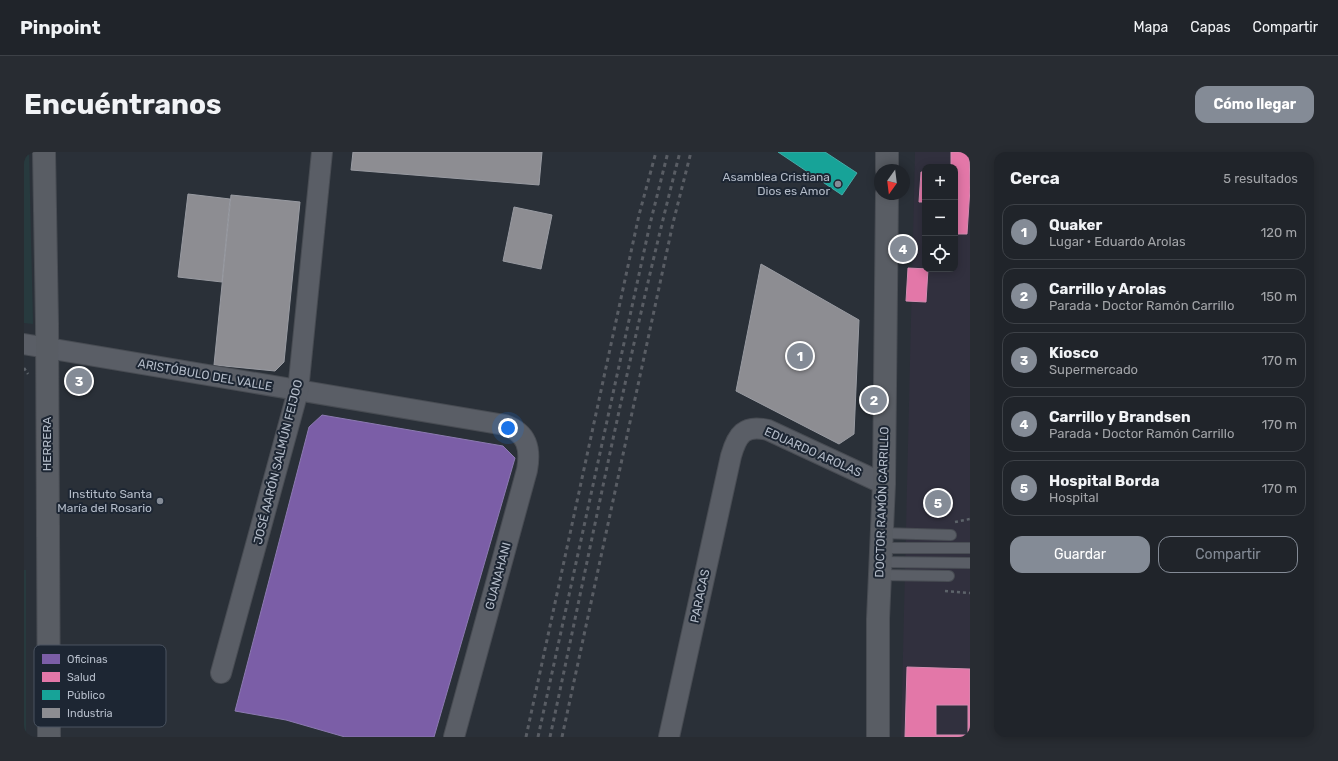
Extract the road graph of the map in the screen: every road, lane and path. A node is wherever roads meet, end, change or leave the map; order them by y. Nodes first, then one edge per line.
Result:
1 (44, 152) edge
2 (322, 152) edge
3 (887, 152) edge
4 (887, 164) edge
5 (887, 200) edge
6 (24, 344) edge
7 (47, 348) junction
8 (298, 391) junction
9 (505, 425) joint
10 (731, 456) joint
11 (884, 484) junction
12 (970, 519) edge
13 (956, 522) dead end
14 (951, 535) dead end
15 (929, 548) junction
16 (970, 548) edge
17 (881, 554) junction
18 (929, 562) junction
19 (970, 563) edge
20 (949, 576) dead end
21 (955, 591) dead end
22 (970, 593) edge
23 (49, 645) edge
24 (221, 673) dead end
25 (49, 727) edge
26 (49, 737) edge
27 (454, 737) edge
28 (669, 737) edge
29 (878, 737) edge

1 - 7 street, HERRERA
2 - 8 street, JOSÉ AARÓN SALMÚN FEIJOO
3 - 4 street
5 - 11 street, DOCTOR RAMÓN CARRILLO
6 - 7 street, ARISTÓBULO DEL VALLE
7 - 8 street, ARISTÓBULO DEL VALLE
7 - 23 street, HERRERA
8 - 9 street, ARISTÓBULO DEL VALLE
8 - 24 street, JOSÉ AARÓN SALMÚN FEIJOO
9 - 27 street, GUANAHANI
10 - 11 street, EDUARDO AROLAS
10 - 28 street, PARACAS
11 - 17 street, DOCTOR RAMÓN CARRILLO
12 - 13 path
14 - 17 lane
15 - 16 lane
15 - 17 lane
15 - 18 lane
17 - 18 lane
17 - 20 lane
17 - 29 street, DOCTOR RAMÓN CARRILLO
18 - 19 lane
21 - 22 path
25 - 26 street, HERRERA

